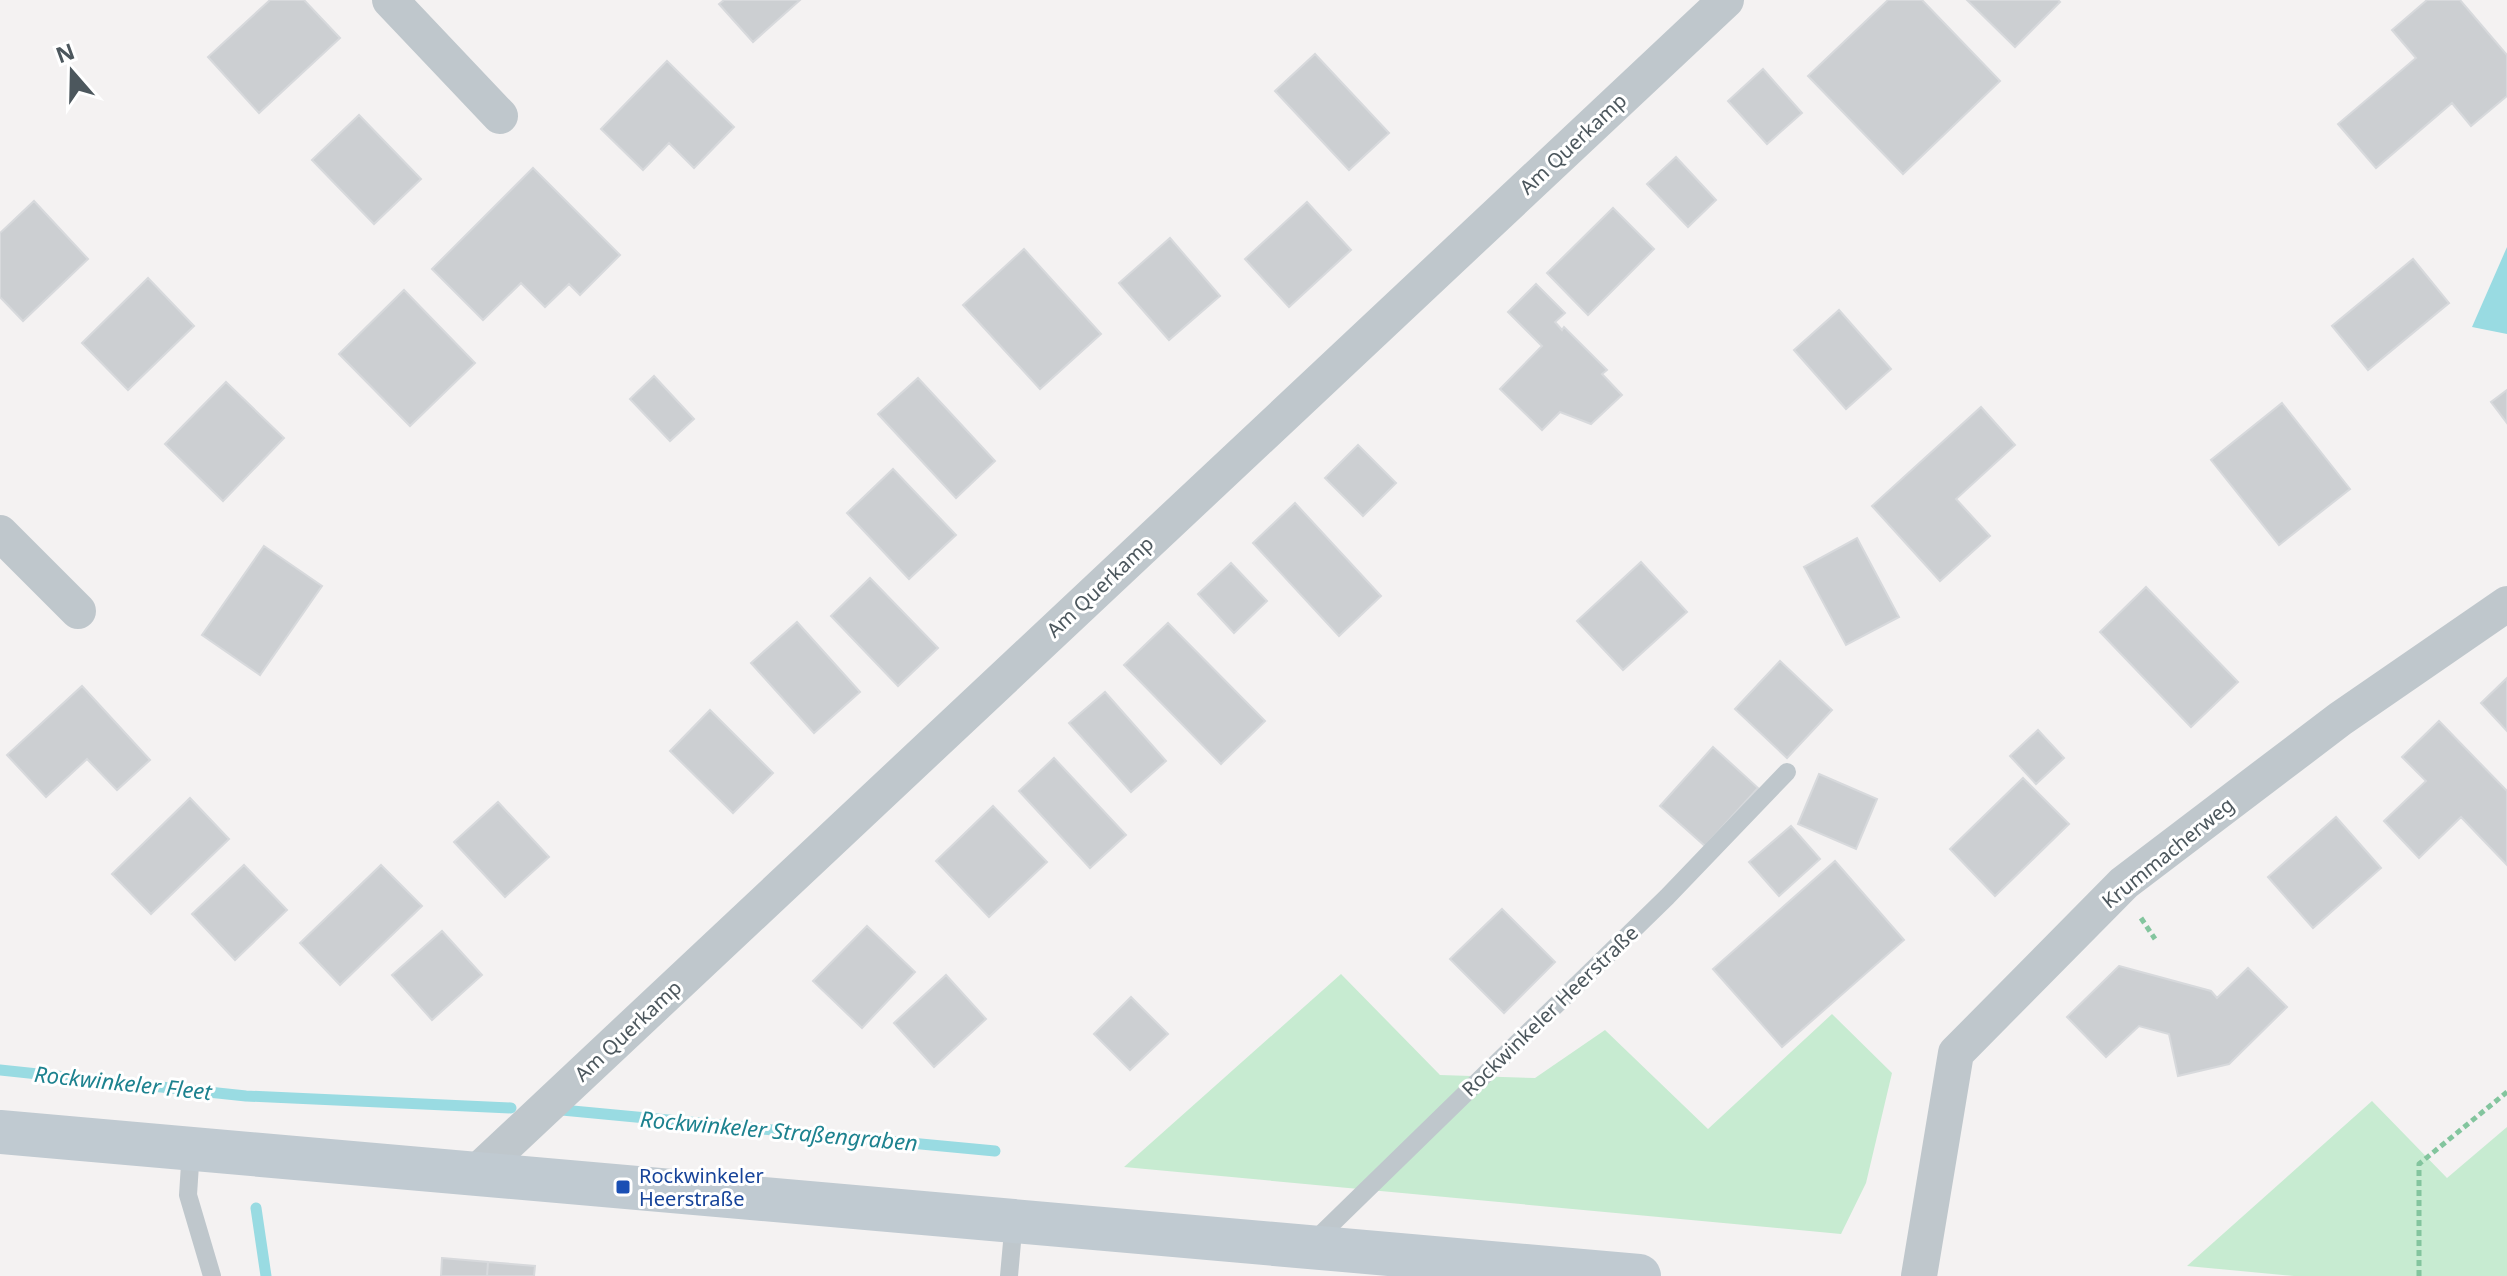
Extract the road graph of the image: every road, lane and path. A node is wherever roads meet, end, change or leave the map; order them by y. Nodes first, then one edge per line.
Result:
1 (390, 0) edge
2 (1726, 0) edge
3 (500, 116) dead end
4 (0, 533) edge
5 (2507, 604) edge
6 (78, 611) dead end
7 (1787, 772) dead end
8 (2507, 1092) edge
9 (0, 1132) edge
10 (191, 1149) junction
11 (474, 1175) junction
12 (1014, 1220) junction
13 (1309, 1246) junction
14 (212, 1276) edge
15 (1009, 1276) edge
16 (1639, 1276) edge
17 (1919, 1276) edge
18 (2419, 1276) edge

1 - 3 street
2 - 11 street, Am Querkamp
4 - 6 street
5 - 17 street, Krummacherweg
7 - 13 lane, Rockwinkeler Heerstraße
8 - 18 path
9 - 10 main road
10 - 11 main road
10 - 14 lane
11 - 12 main road
12 - 13 main road
12 - 15 lane
13 - 16 main road

